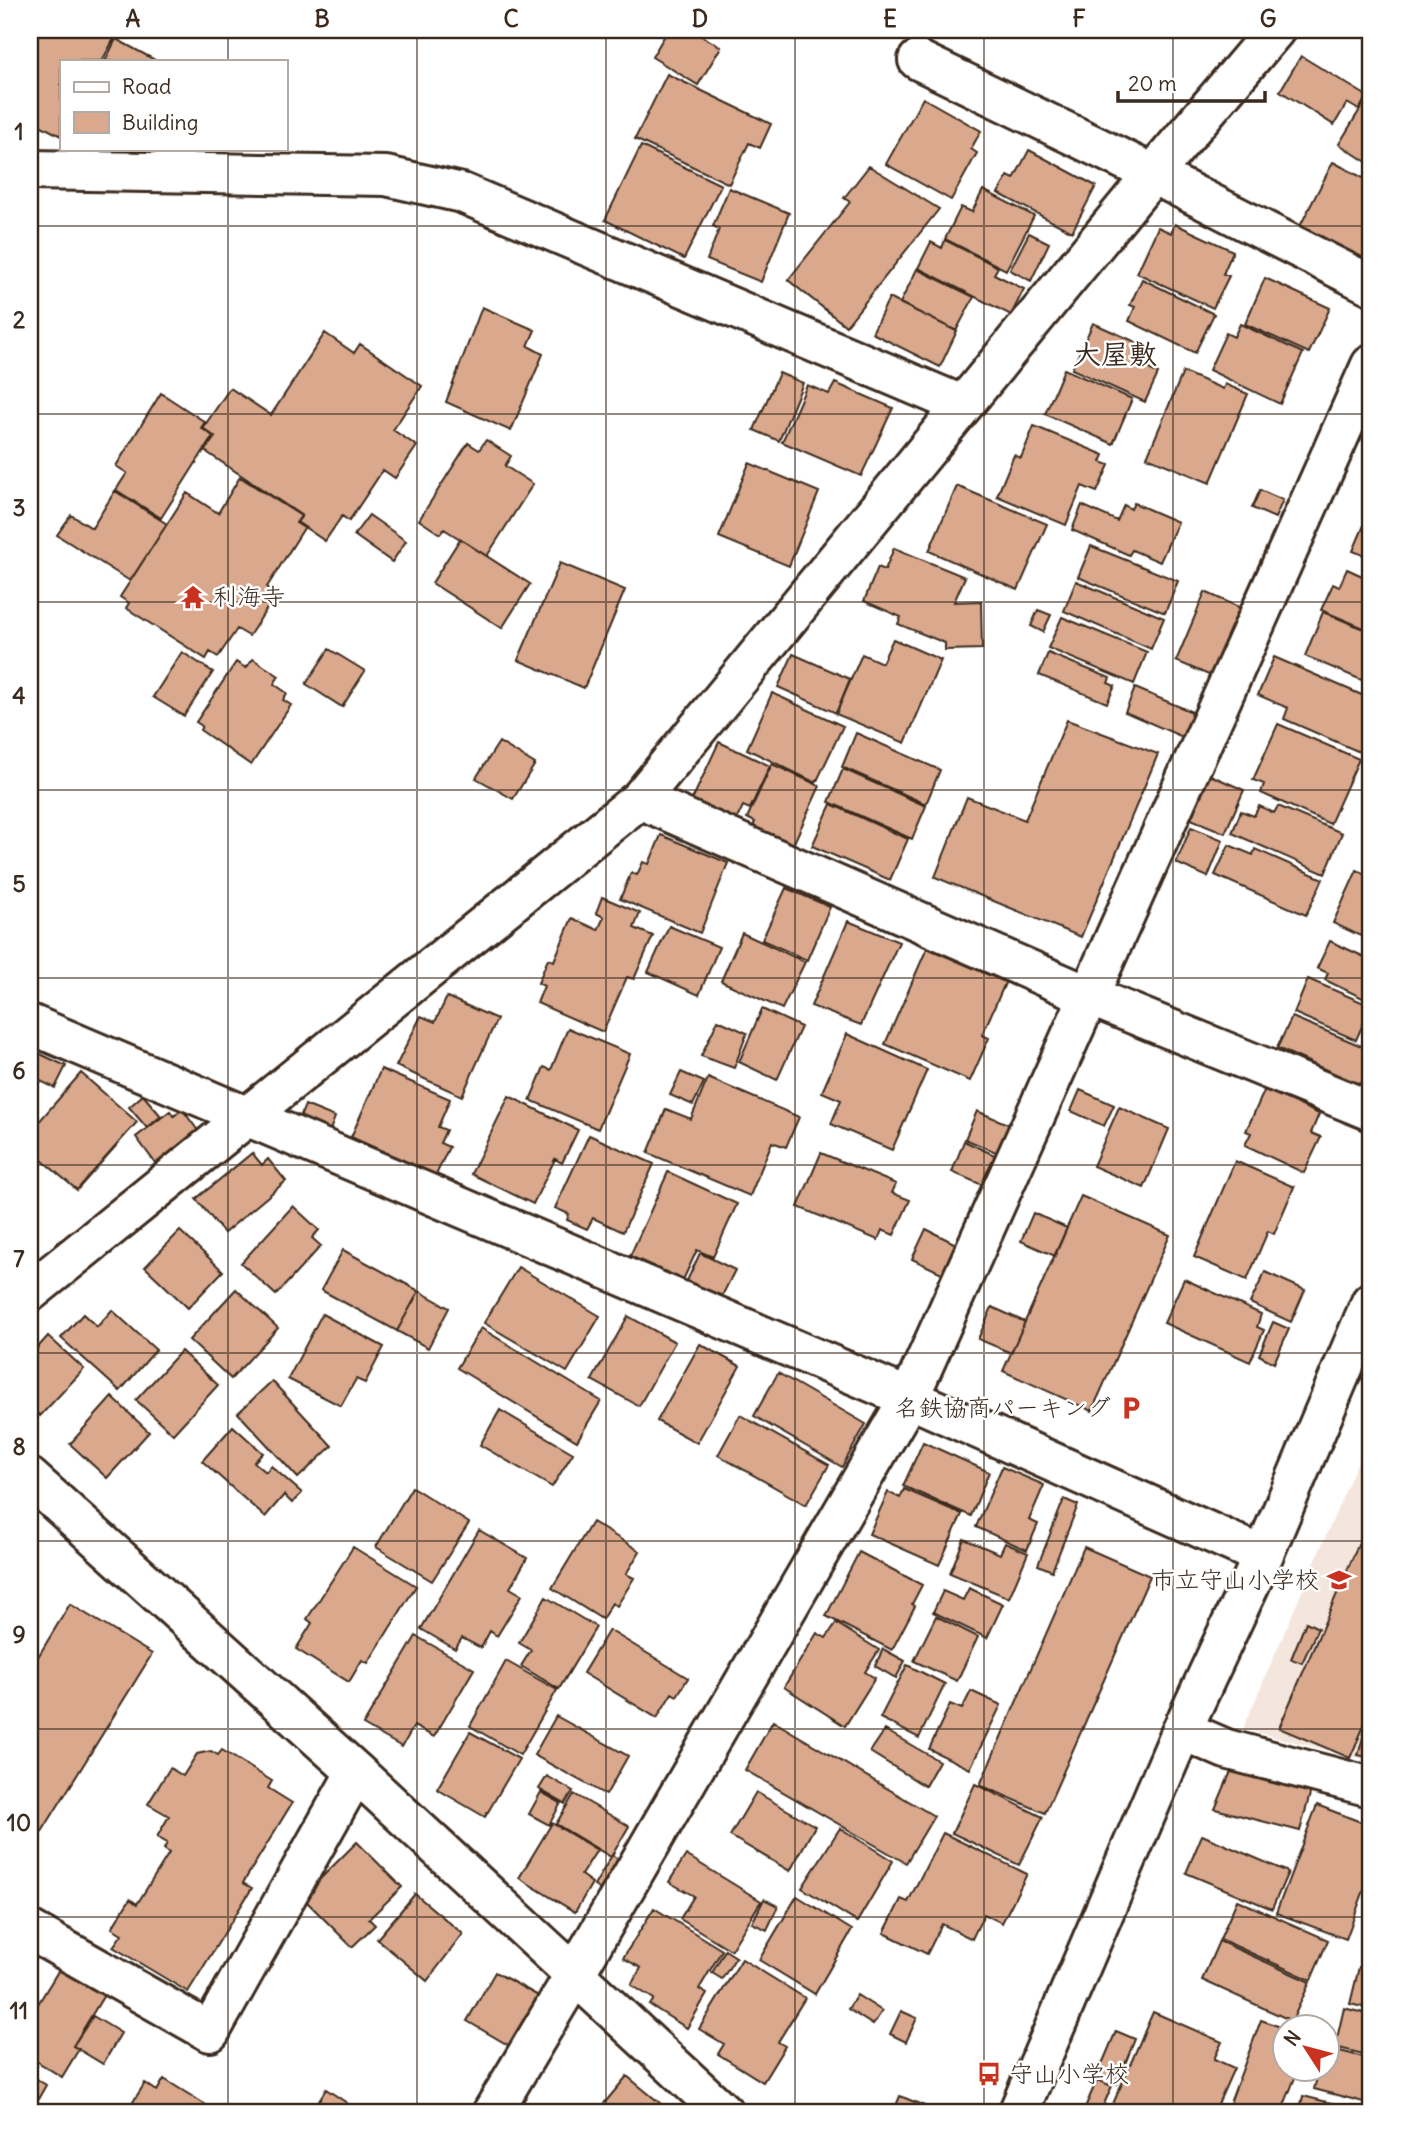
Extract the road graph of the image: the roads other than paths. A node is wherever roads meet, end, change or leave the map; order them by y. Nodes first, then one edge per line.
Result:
1 (1275, 30) edge
2 (918, 60) dead end
3 (30, 170) edge
4 (1153, 174) junction
5 (1371, 285) edge
6 (1371, 365) edge
7 (962, 405) junction
8 (640, 799) junction
9 (1089, 996) junction
10 (30, 1024) edge
11 (1371, 1111) edge
12 (247, 1116) junction
13 (30, 1292) edge
14 (1371, 1302) edge
15 (909, 1398) junction
16 (30, 1478) edge
17 (1263, 1556) junction
18 (1182, 1730) junction
19 (356, 1772) junction
20 (1371, 1787) edge
21 (30, 1930) edge
22 (575, 1974) junction
23 (492, 2113) edge
24 (724, 2113) edge
25 (1018, 2113) edge

1 - 4 street
2 - 4 street
3 - 7 street
4 - 5 street
4 - 7 street
6 - 9 street
7 - 8 street
8 - 9 street
8 - 12 street
9 - 11 street
9 - 15 street
10 - 12 street
12 - 13 street
12 - 15 street
14 - 17 street
15 - 17 street
15 - 22 street
16 - 19 street
17 - 18 street
18 - 20 street
18 - 25 street
19 - 21 street
19 - 22 street
22 - 23 street
22 - 24 street

